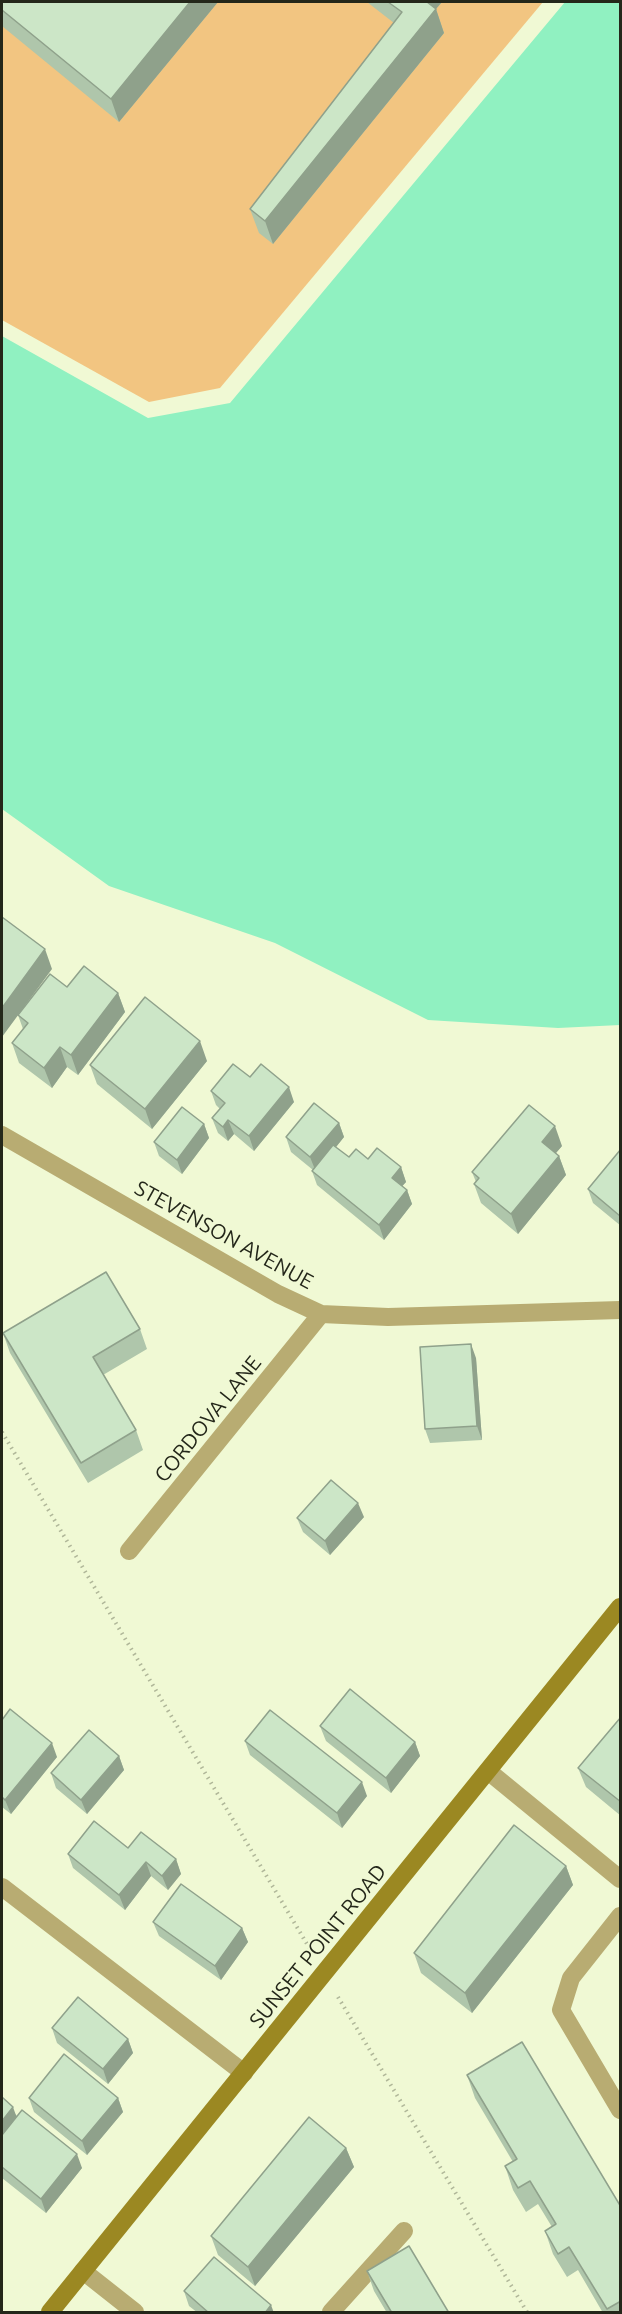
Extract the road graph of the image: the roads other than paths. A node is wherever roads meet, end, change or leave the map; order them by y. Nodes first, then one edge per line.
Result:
1 (2, 1135) edge
2 (621, 1310) edge
3 (321, 1314) junction
4 (129, 1551) dead end
5 (621, 1607) edge
6 (488, 1771) junction
7 (621, 1879) edge
8 (2, 1887) edge
9 (621, 1917) edge
10 (244, 2073) junction
11 (621, 2110) edge
12 (404, 2232) dead end
13 (83, 2271) junction
14 (50, 2313) edge
15 (135, 2313) edge
16 (331, 2313) edge

1 - 3 street, STEVENSON AVENUE
2 - 3 street, STEVENSON AVENUE
3 - 4 street, CORDOVA LANE
5 - 6 main road, SUNSET POINT ROAD
6 - 7 street
6 - 10 main road, SUNSET POINT ROAD
8 - 10 street
9 - 11 street
10 - 13 main road, SUNSET POINT ROAD
12 - 16 street
13 - 14 main road, SUNSET POINT ROAD
13 - 15 street

